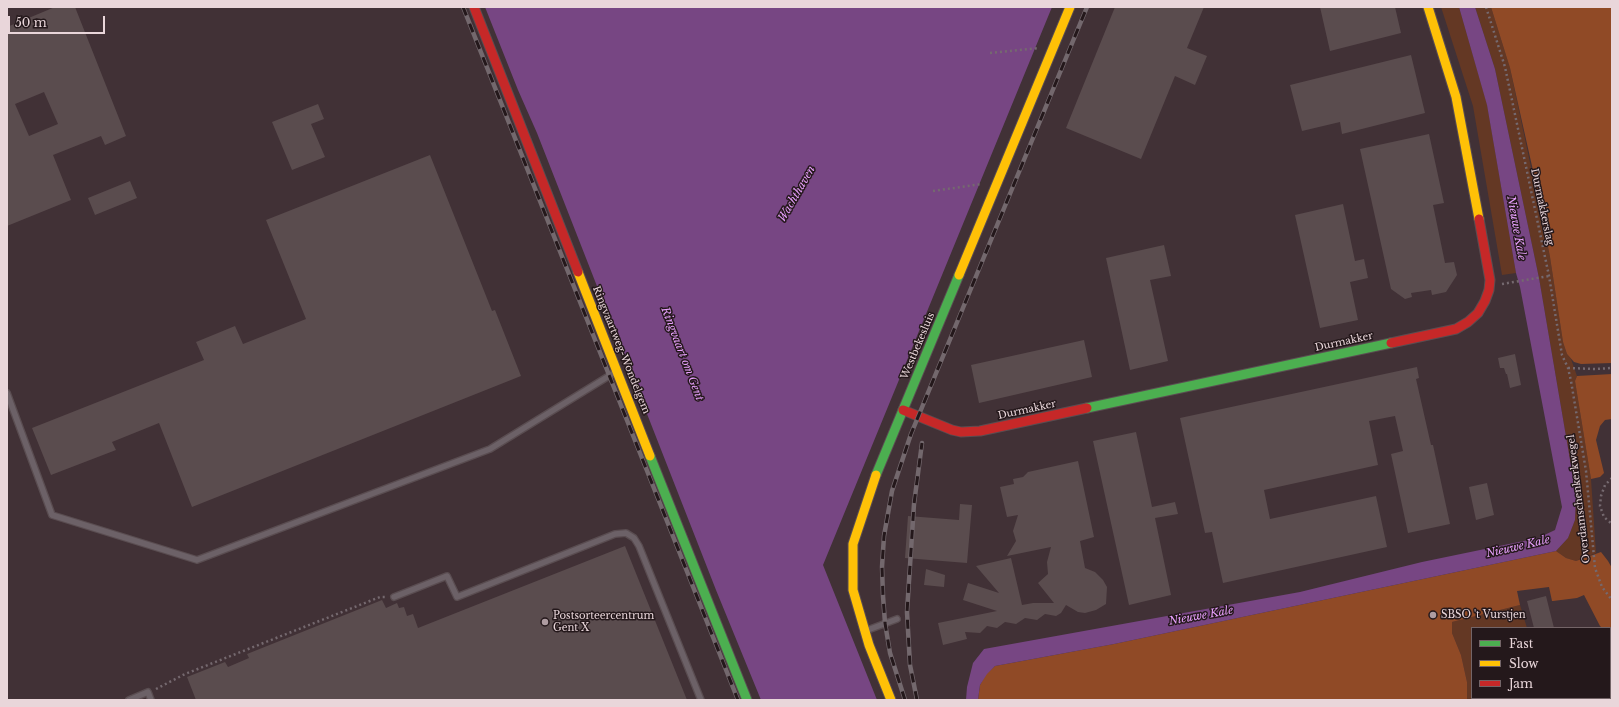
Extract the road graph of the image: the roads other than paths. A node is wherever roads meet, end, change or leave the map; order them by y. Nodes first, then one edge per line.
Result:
1 (474, 7) edge
2 (1070, 7) edge
3 (1428, 7) edge
4 (617, 371) junction
5 (7, 393) edge
6 (903, 410) junction
7 (394, 597) road end
8 (897, 619) dead end
9 (865, 631) junction
10 (129, 700) edge
11 (152, 700) edge
12 (701, 700) edge
13 (747, 700) edge
14 (891, 700) edge

1 - 4 street, Ringvaartweg-Wondelgem
2 - 6 street, Westbekesluis
3 - 6 street, Durmakker
4 - 5 lane
4 - 13 street, Ringvaartweg-Wondelgem
6 - 9 street, Westbekesluis
7 - 12 lane
8 - 9 lane
9 - 14 street, Westbekesluis
10 - 11 lane

